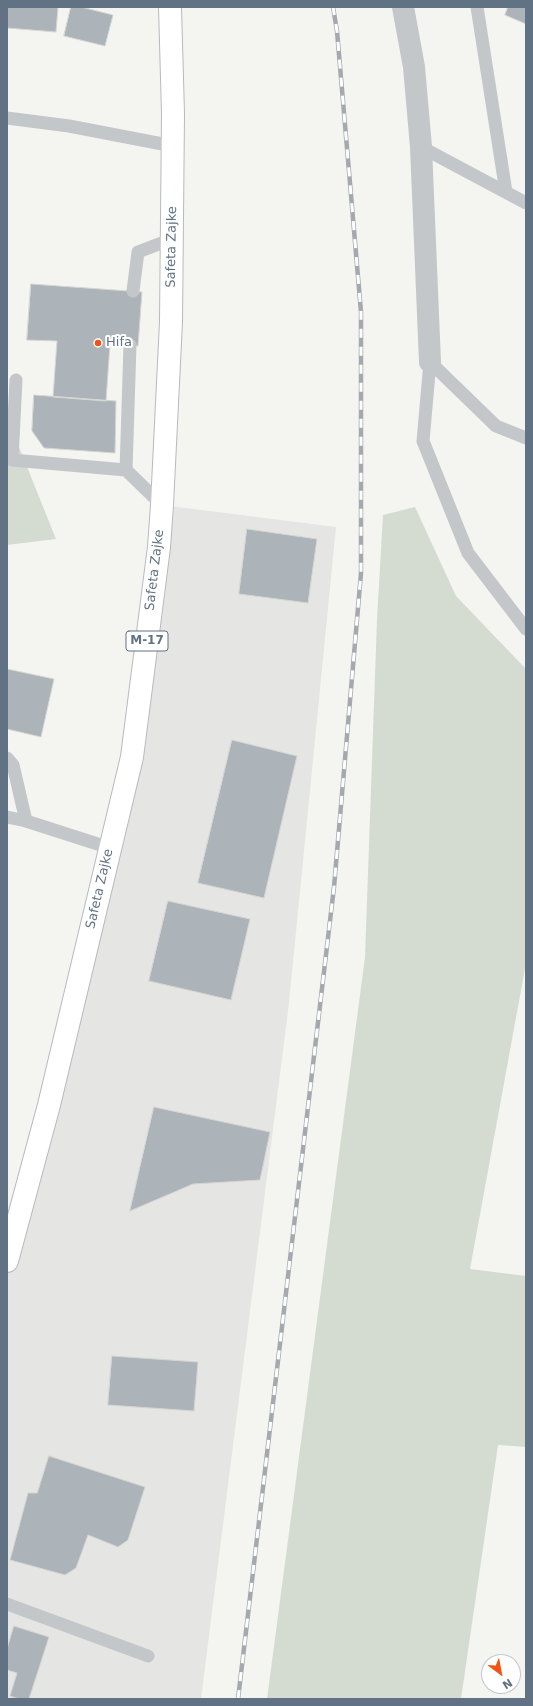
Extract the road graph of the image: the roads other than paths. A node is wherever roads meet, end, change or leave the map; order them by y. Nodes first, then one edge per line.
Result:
1 (170, 7) edge
2 (403, 7) edge
3 (477, 7) edge
4 (7, 118) edge
5 (173, 146) junction
6 (421, 147) junction
7 (506, 192) junction
8 (526, 202) edge
9 (172, 239) junction
10 (133, 291) dead end
11 (130, 345) dead end
12 (430, 362) junction
13 (16, 380) dead end
14 (526, 438) edge
15 (126, 470) junction
16 (162, 505) junction
17 (526, 629) edge
18 (7, 758) edge
19 (7, 817) edge
20 (26, 821) junction
21 (110, 848) junction
22 (7, 1261) edge
23 (7, 1604) edge
24 (148, 1656) dead end

1 - 5 main road, Safeta Zajke / M-17
2 - 6 street
3 - 7 lane
4 - 5 lane
5 - 9 main road, Safeta Zajke / M-17
6 - 7 lane
6 - 12 street
7 - 8 lane
9 - 10 lane
9 - 16 main road, Safeta Zajke / M-17
11 - 15 lane
12 - 14 lane
12 - 17 lane
13 - 15 lane
15 - 16 lane
16 - 21 main road, Safeta Zajke / M-17
18 - 20 lane
19 - 20 lane
20 - 21 lane
21 - 22 main road, Safeta Zajke / M-17
23 - 24 lane

